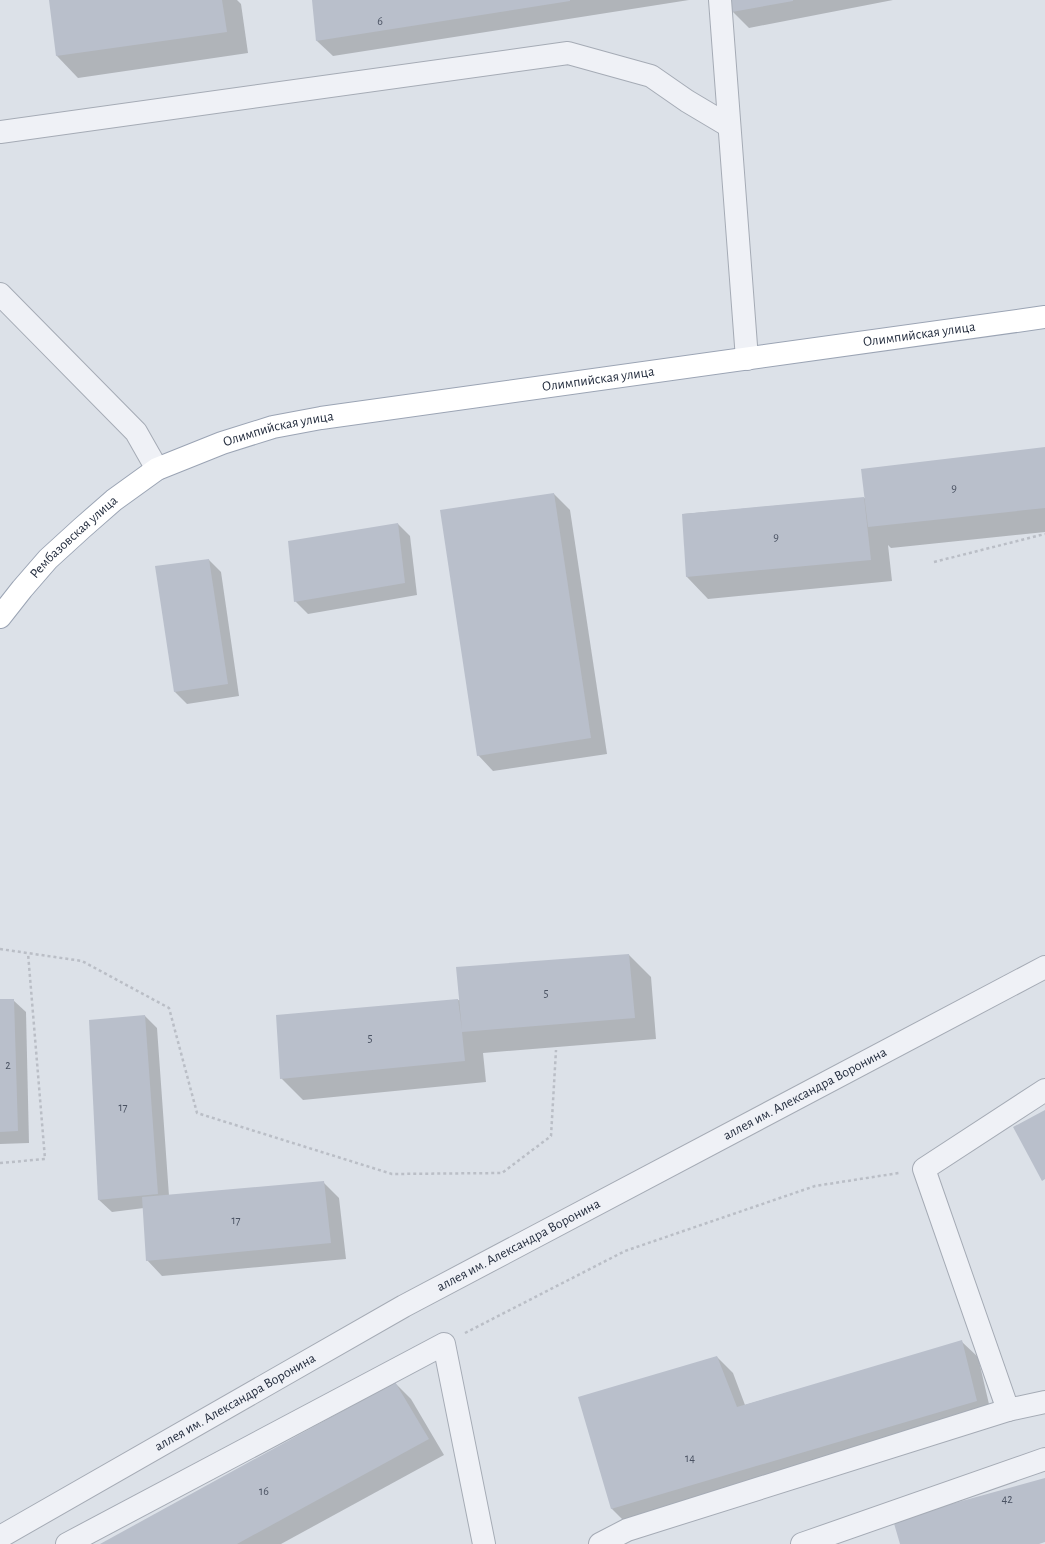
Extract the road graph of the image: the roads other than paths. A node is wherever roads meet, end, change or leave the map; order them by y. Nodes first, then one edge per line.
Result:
1 (720, 0) edge
2 (729, 126) junction
3 (0, 132) edge
4 (0, 294) edge
5 (1045, 317) edge
6 (747, 359) junction
7 (157, 469) junction
8 (0, 617) edge
9 (1045, 967) edge
10 (1045, 1090) edge
11 (1045, 1402) edge
12 (1008, 1410) junction
13 (1045, 1459) edge
14 (0, 1537) edge
15 (67, 1544) edge
16 (484, 1544) edge
17 (600, 1544) edge
18 (802, 1544) edge

1 - 2 street
2 - 3 street
2 - 6 street
4 - 7 street
5 - 6 main road, Олимпийская улица
6 - 7 main road, Олимпийская улица
7 - 8 main road, Рембазовская улица
9 - 14 street, аллея им. Александра Воронина
10 - 12 street
11 - 12 street
12 - 17 street
13 - 18 street
15 - 16 street

